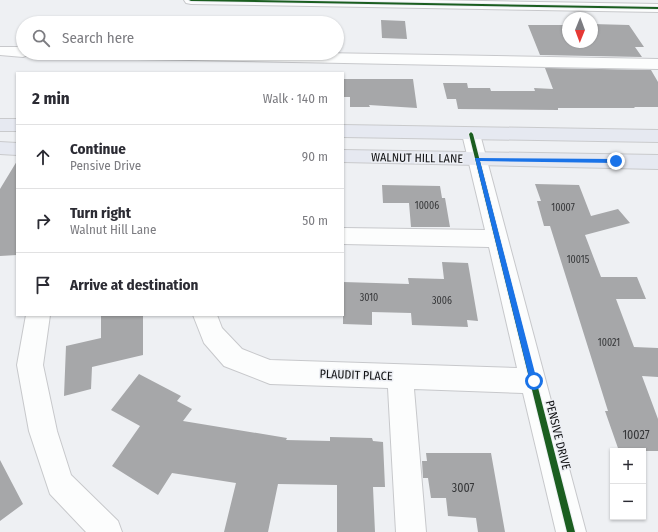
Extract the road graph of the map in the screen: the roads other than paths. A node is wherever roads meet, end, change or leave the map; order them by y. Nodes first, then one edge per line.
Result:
1 (191, 0) edge
2 (648, 5) edge
3 (0, 51) edge
4 (16, 52) edge
5 (344, 58) edge
6 (658, 64) edge
7 (0, 125) edge
8 (16, 125) edge
9 (344, 131) edge
10 (471, 134) junction
11 (658, 136) edge
12 (0, 148) edge
13 (16, 149) edge
14 (344, 156) edge
15 (477, 159) junction
16 (658, 162) edge
17 (344, 236) edge
18 (497, 239) junction
19 (38, 316) edge
20 (204, 316) edge
21 (400, 376) junction
22 (534, 381) junction
23 (107, 532) edge
24 (411, 532) edge
25 (571, 532) edge

1 - 2 street
3 - 4 street
5 - 6 street
7 - 8 main road
9 - 10 main road, WALNUT HILL LANE
10 - 11 main road, WALNUT HILL LANE
10 - 15 street, PENSIVE DRIVE
12 - 13 main road
14 - 15 main road, WALNUT HILL LANE
15 - 16 main road, WALNUT HILL LANE
15 - 18 street, PENSIVE DRIVE
17 - 18 street
18 - 22 street, PENSIVE DRIVE
19 - 23 street
20 - 21 street, PLAUDIT PLACE
21 - 22 street, PLAUDIT PLACE
21 - 24 street
22 - 25 street, PENSIVE DRIVE

